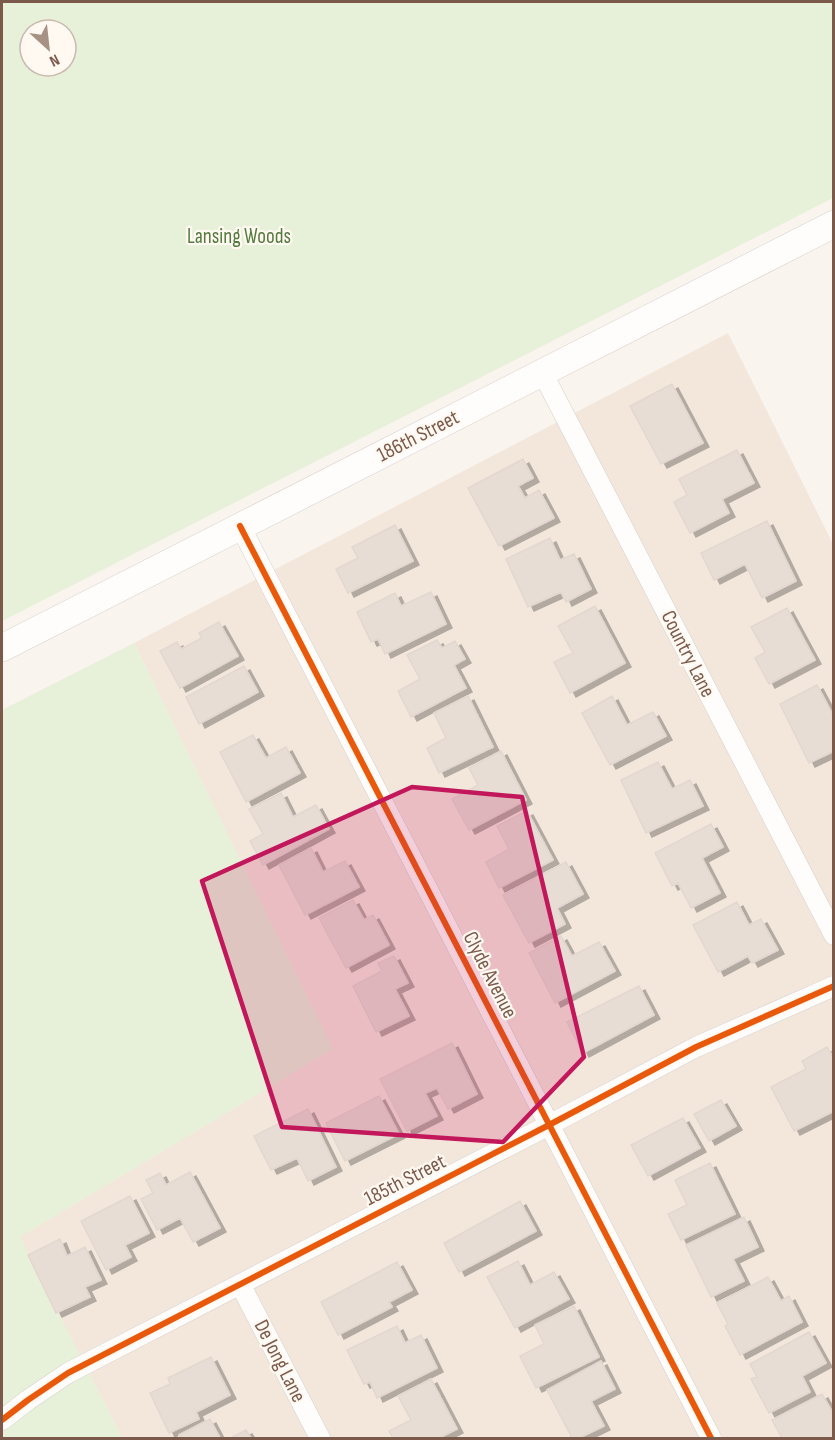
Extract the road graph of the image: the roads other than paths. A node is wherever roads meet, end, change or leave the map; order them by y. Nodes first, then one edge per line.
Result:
1 (834, 224) edge
2 (542, 372) junction
3 (240, 526) junction
4 (2, 648) edge
5 (834, 935) edge
6 (834, 986) edge
7 (549, 1125) junction
8 (240, 1284) junction
9 (2, 1420) edge
10 (320, 1438) edge
11 (711, 1438) edge

1 - 2 street, 186th Street
2 - 3 street, 186th Street
2 - 5 street, Country Lane
3 - 4 street, 186th Street
3 - 7 street, Clyde Avenue
6 - 7 street, 185th Street
7 - 8 street, 185th Street
7 - 11 street, Clyde Avenue
8 - 9 street, 185th Street
8 - 10 street, De Jong Lane

